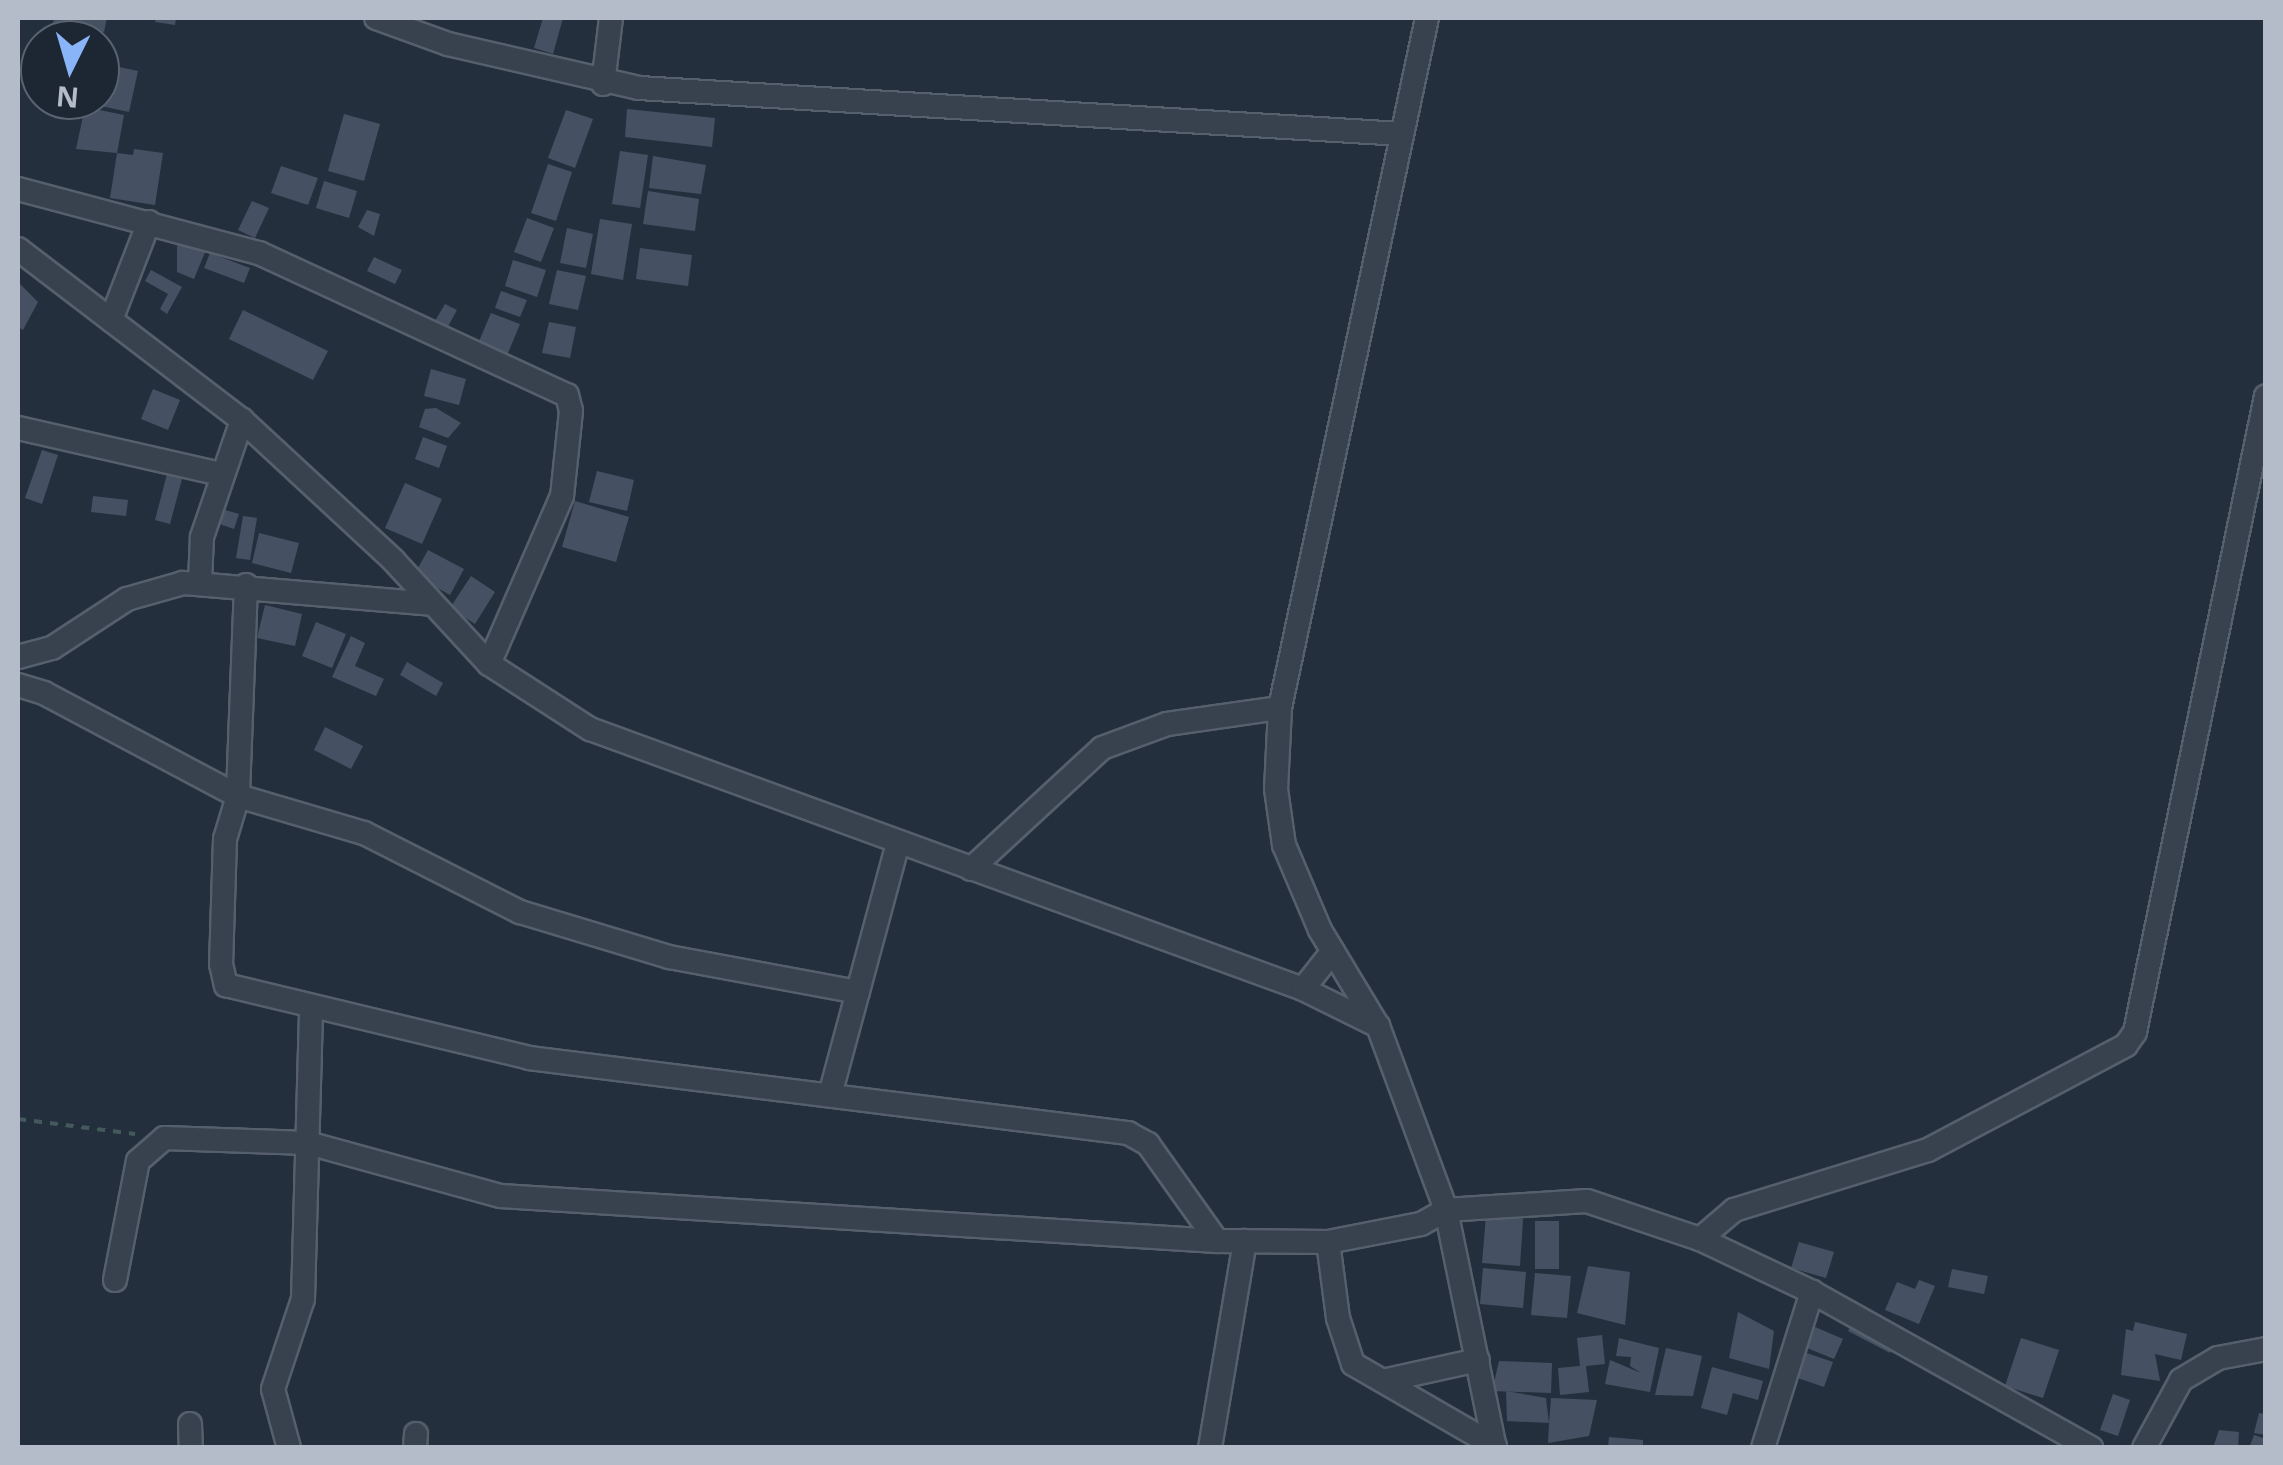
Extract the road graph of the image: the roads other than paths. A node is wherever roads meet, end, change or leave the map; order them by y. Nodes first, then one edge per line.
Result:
1 (376, 18) edge
2 (611, 18) edge
3 (1427, 18) edge
4 (604, 84) junction
5 (1402, 134) junction
6 (18, 189) edge
7 (149, 222) junction
8 (18, 249) edge
9 (111, 320) junction
10 (2266, 396) edge
11 (242, 420) junction
12 (18, 428) edge
13 (221, 474) junction
14 (200, 581) junction
15 (246, 586) junction
16 (432, 604) junction
17 (18, 657) edge
18 (489, 664) junction
19 (18, 685) edge
20 (1280, 708) junction
21 (238, 796) junction
22 (898, 843) junction
23 (970, 869) junction
24 (1333, 952) junction
25 (1302, 989) junction
26 (858, 992) junction
27 (311, 1008) junction
28 (1378, 1026) junction
29 (830, 1094) junction
30 (308, 1143) junction
31 (1446, 1210) junction
32 (1700, 1240) junction
33 (1217, 1241) junction
34 (1245, 1241) junction
35 (1328, 1242) junction
36 (114, 1280) dead end
37 (1812, 1292) junction
38 (2266, 1349) edge
39 (1478, 1360) junction
40 (1387, 1380) junction
41 (1495, 1447) edge
42 (289, 1448) edge
43 (1210, 1448) edge
44 (1763, 1448) edge
45 (2091, 1448) edge
46 (2144, 1448) edge

1 - 4 street
2 - 4 street
3 - 5 street
4 - 5 street
5 - 20 street
6 - 7 street
7 - 9 street
7 - 18 street
8 - 9 street
9 - 11 street
10 - 32 street
11 - 13 street
11 - 16 street
12 - 13 street
13 - 14 street
14 - 15 street
14 - 17 street
15 - 16 street
15 - 21 street
16 - 18 street
18 - 22 street
19 - 21 street
20 - 23 street
20 - 24 street
21 - 26 street
21 - 27 street
22 - 23 street
22 - 26 street
23 - 25 street
24 - 25 street
24 - 28 street
25 - 28 street
26 - 29 street
27 - 29 street
27 - 30 street
28 - 31 street
29 - 33 street
30 - 33 street
30 - 36 street
30 - 42 street
31 - 32 street
31 - 35 street
31 - 39 street
32 - 37 street
33 - 34 street
34 - 35 street
34 - 43 street
35 - 40 street
37 - 44 street
37 - 45 street
38 - 46 street
39 - 40 street
39 - 41 street
40 - 41 street

